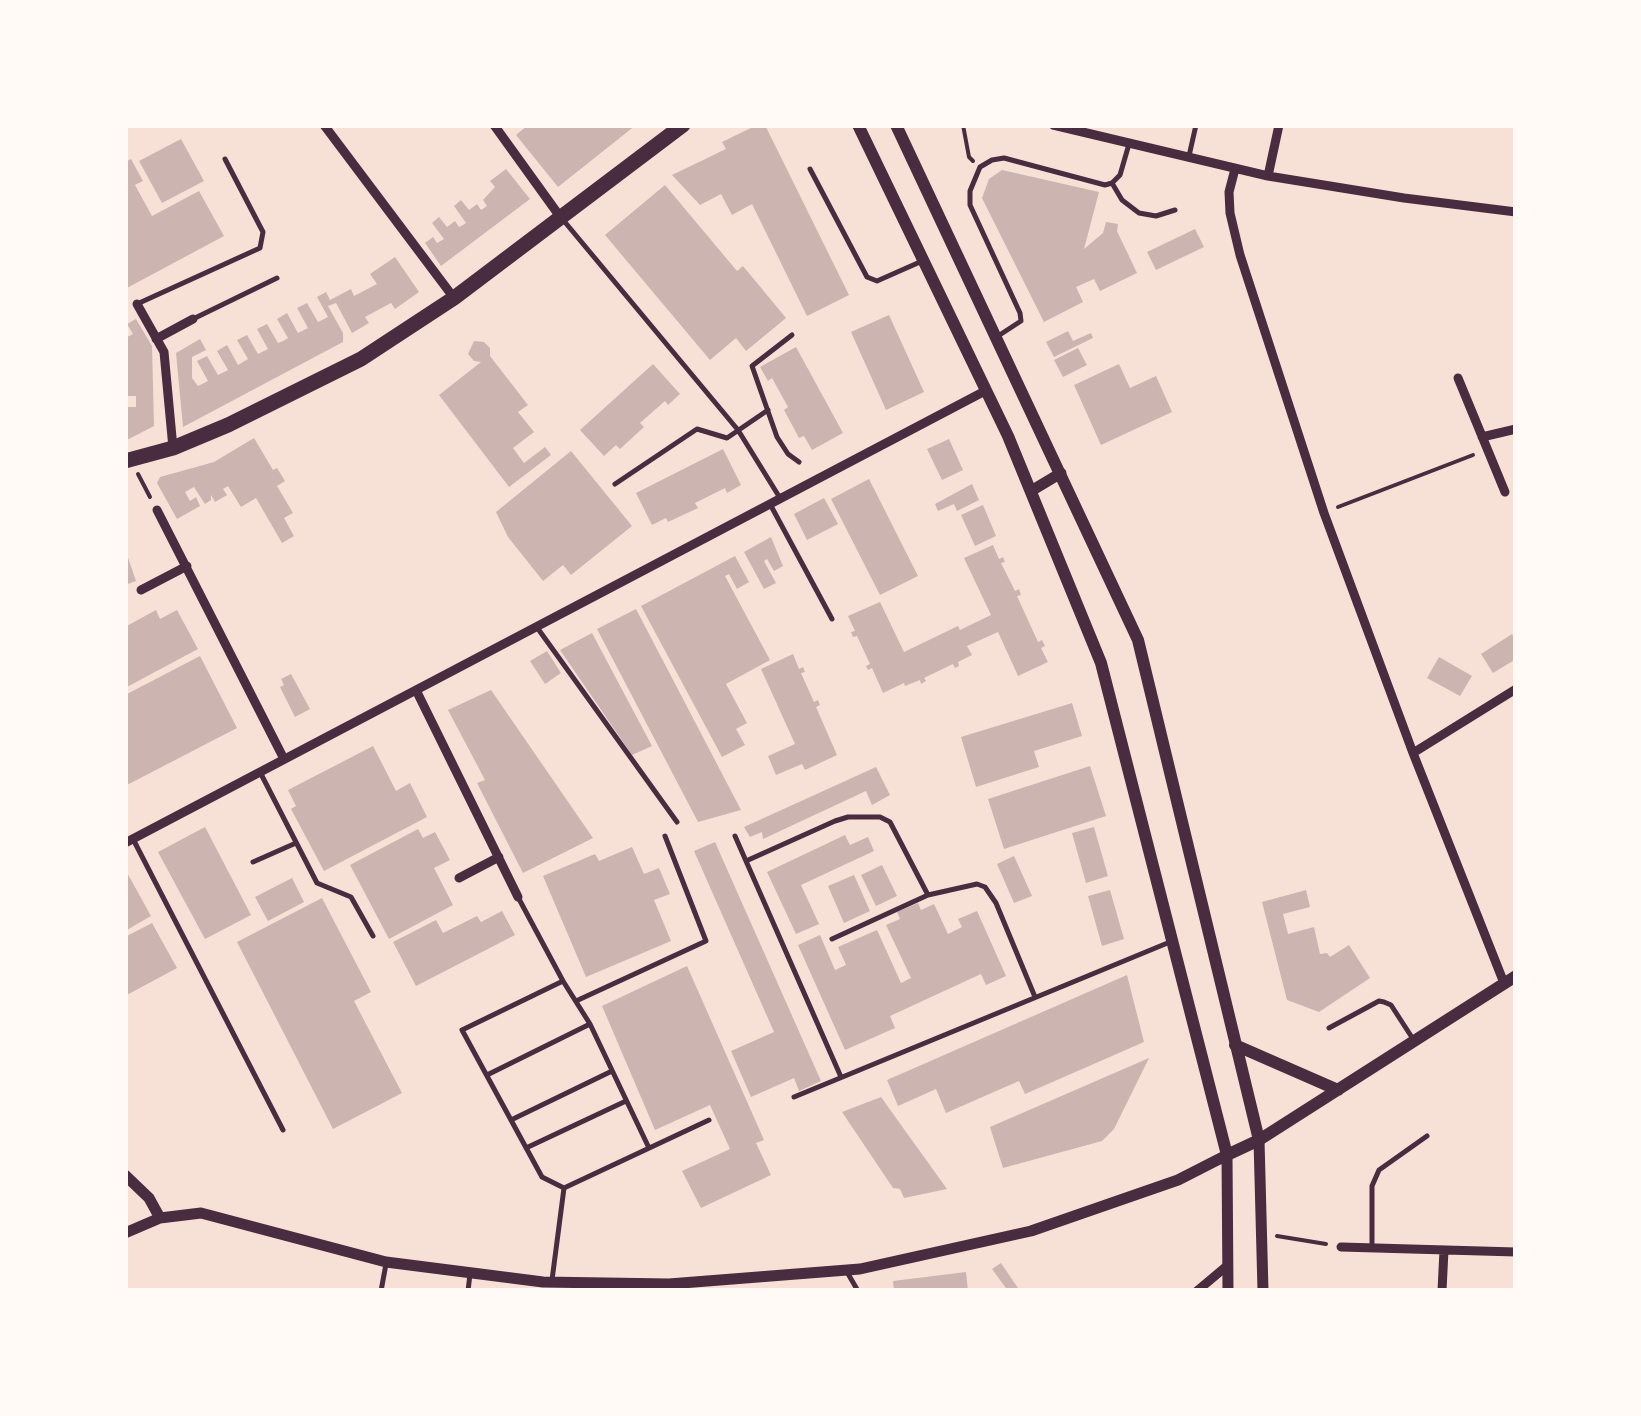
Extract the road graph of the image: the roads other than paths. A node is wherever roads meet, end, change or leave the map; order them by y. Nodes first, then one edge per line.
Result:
1 (324, 125) edge
2 (494, 125) edge
3 (858, 125) edge
4 (896, 125) edge
5 (1053, 125) edge
6 (1196, 125) edge
7 (1280, 125) edge
8 (672, 128) edge
9 (1088, 129) edge
10 (1129, 144) junction
11 (1188, 158) junction
12 (226, 159) dead end
13 (1234, 168) junction
14 (810, 169) dead end
15 (1268, 176) junction
16 (1112, 183) junction
17 (1175, 210) dead end
18 (1516, 212) edge
19 (561, 218) junction
20 (923, 261) junction
21 (277, 278) dead end
22 (454, 298) junction
23 (137, 304) joint
24 (193, 319) joint
25 (792, 335) dead end
26 (997, 336) junction
27 (156, 339) junction
28 (1458, 378) dead end
29 (985, 391) junction
30 (768, 410) junction
31 (1516, 429) edge
32 (738, 430) junction
33 (1482, 438) junction
34 (173, 448) junction
35 (128, 460) edge
36 (799, 462) dead end
37 (1061, 472) junction
38 (615, 484) dead end
39 (1031, 491) junction
40 (1505, 492) dead end
41 (780, 498) junction
42 (770, 504) junction
43 (157, 510) road end
44 (187, 566) junction
45 (141, 590) dead end
46 (832, 619) dead end
47 (536, 626) junction
48 (1516, 689) edge
49 (416, 690) junction
50 (1413, 754) junction
51 (284, 759) junction
52 (260, 772) junction
53 (676, 822) dead end
54 (665, 836) dead end
55 (734, 836) dead end
56 (129, 841) edge
57 (296, 843) junction
58 (498, 857) junction
59 (746, 861) junction
60 (253, 862) dead end
61 (459, 878) dead end
62 (928, 895) junction
63 (518, 897) joint
64 (373, 936) dead end
65 (832, 939) dead end
66 (1172, 941) junction
67 (563, 980) junction
68 (1510, 980) edge
69 (1036, 998) junction
70 (576, 1001) junction
71 (590, 1024) junction
72 (1328, 1028) dead end
73 (1414, 1041) junction
74 (1235, 1045) junction
75 (612, 1071) junction
76 (486, 1075) junction
77 (841, 1078) junction
78 (1338, 1090) junction
79 (794, 1097) dead end
80 (626, 1101) junction
81 (511, 1120) junction
82 (709, 1120) dead end
83 (283, 1130) dead end
84 (1427, 1136) dead end
85 (1259, 1140) junction
86 (526, 1148) junction
87 (649, 1148) junction
88 (1227, 1156) junction
89 (125, 1176) edge
90 (564, 1188) junction
91 (160, 1218) junction
92 (125, 1233) edge
93 (1341, 1246) road end
94 (1372, 1248) junction
95 (1444, 1250) junction
96 (1516, 1252) edge
97 (386, 1262) junction
98 (1228, 1265) junction
99 (846, 1270) junction
100 (470, 1273) junction
101 (552, 1282) junction
102 (382, 1291) edge
103 (468, 1291) edge
104 (858, 1291) edge
105 (1197, 1291) edge
106 (1228, 1291) edge
107 (1263, 1291) edge
108 (1442, 1291) edge

1 - 22 street
2 - 19 street
3 - 20 main road
4 - 26 main road
5 - 9 street
6 - 11 lane
7 - 15 street
8 - 19 main road
9 - 10 street
10 - 11 street
10 - 16 lane
11 - 13 street
12 - 23 lane
13 - 15 street
13 - 50 street
14 - 20 lane
15 - 18 street
16 - 17 lane
16 - 26 lane
19 - 22 main road
19 - 32 lane
20 - 29 main road
21 - 24 lane
22 - 34 main road
23 - 27 street
24 - 27 street
25 - 30 lane
26 - 37 main road
27 - 34 street
28 - 33 street
29 - 39 main road
29 - 41 street
30 - 32 lane
30 - 36 lane
31 - 33 street
32 - 38 lane
32 - 41 lane
33 - 40 street
34 - 35 main road
37 - 39 street
37 - 74 main road
39 - 66 main road
41 - 42 street
42 - 46 lane
42 - 47 street
43 - 44 street
44 - 45 street
44 - 51 street
47 - 49 street
47 - 53 lane
48 - 50 street
49 - 51 street
49 - 58 street
50 - 68 street
51 - 52 street
52 - 56 street
52 - 57 lane
54 - 70 lane
55 - 59 lane
56 - 83 lane
57 - 60 lane
57 - 64 lane
58 - 61 street
58 - 63 street
59 - 62 lane
59 - 77 lane
62 - 65 lane
62 - 69 lane
63 - 67 lane
66 - 69 lane
66 - 88 main road
67 - 70 lane
67 - 76 lane
68 - 73 main road
69 - 77 lane
70 - 71 lane
71 - 75 lane
71 - 76 lane
72 - 73 lane
73 - 78 main road
74 - 78 main road
74 - 85 main road
75 - 80 lane
75 - 81 lane
76 - 81 lane
77 - 79 lane
78 - 85 main road
80 - 86 lane
80 - 87 lane
81 - 86 lane
82 - 87 lane
84 - 94 lane
85 - 88 main road
85 - 107 street
86 - 90 lane
87 - 90 lane
88 - 98 street
88 - 99 street
89 - 91 street
90 - 101 lane
91 - 92 street
91 - 97 street
93 - 94 street
94 - 95 street
95 - 96 street
95 - 108 street
97 - 100 street
97 - 102 lane
98 - 105 street
98 - 106 street
99 - 101 street
99 - 104 lane
100 - 101 street
100 - 103 lane

